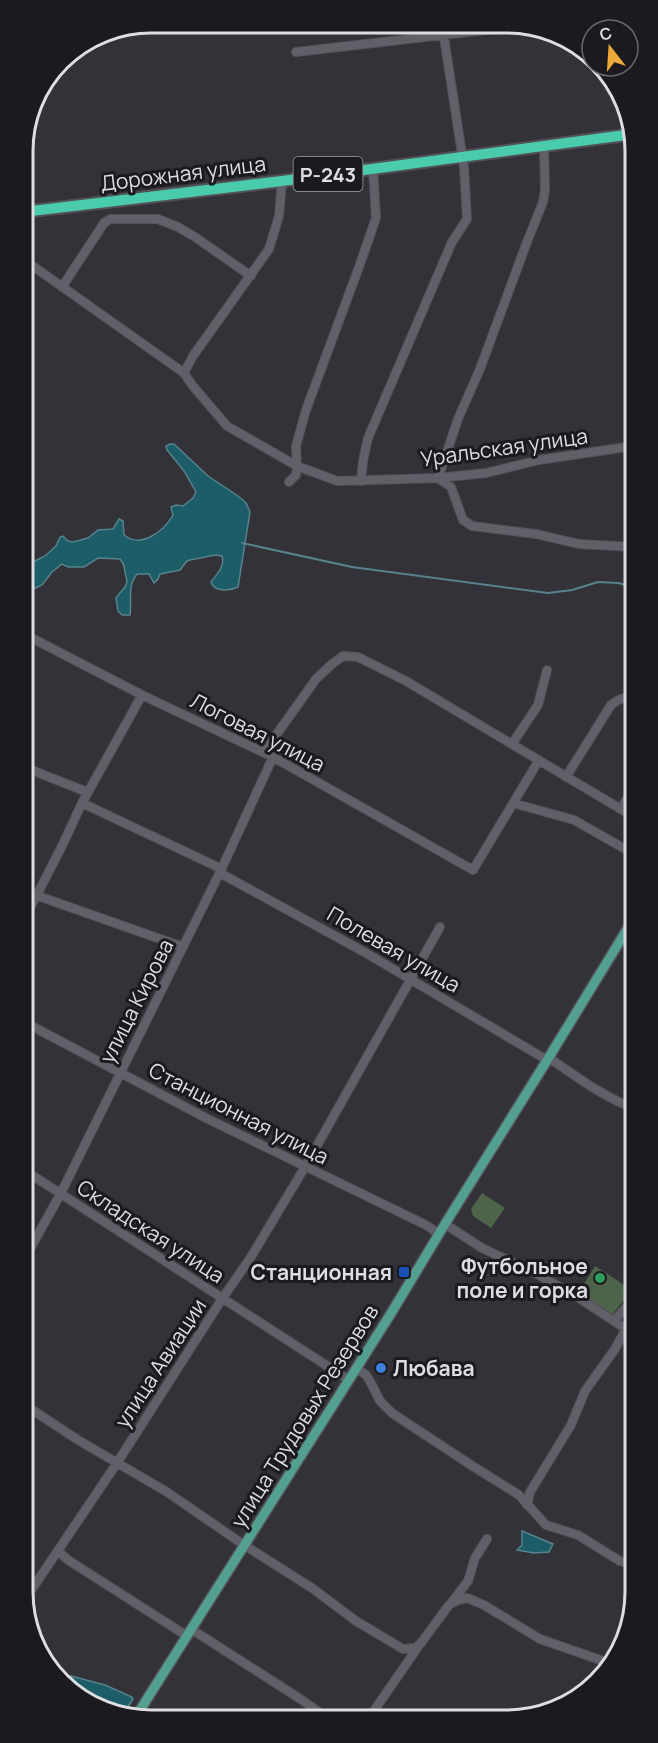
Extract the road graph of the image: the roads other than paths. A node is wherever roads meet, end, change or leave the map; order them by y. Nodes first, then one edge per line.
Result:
1 (461, 33) edge
2 (444, 35) junction
3 (296, 52) dead end
4 (624, 135) edge
5 (544, 146) junction
6 (462, 156) junction
7 (373, 168) junction
8 (282, 181) junction
9 (109, 201) junction
10 (33, 211) edge
11 (110, 219) junction
12 (33, 266) edge
13 (251, 276) junction
14 (62, 287) junction
15 (184, 372) junction
16 (625, 447) edge
17 (297, 466) junction
18 (438, 478) junction
19 (361, 481) junction
20 (289, 482) dead end
21 (625, 547) edge
22 (33, 639) edge
23 (547, 670) dead end
24 (142, 695) junction
25 (625, 697) edge
26 (512, 744) junction
27 (264, 752) junction
28 (273, 756) junction
29 (539, 760) junction
30 (33, 771) edge
31 (566, 777) junction
32 (87, 792) junction
33 (625, 802) edge
34 (82, 803) junction
35 (513, 803) junction
36 (621, 809) junction
37 (625, 811) edge
38 (625, 849) edge
39 (221, 871) junction
40 (33, 894) edge
41 (38, 896) junction
42 (33, 905) edge
43 (440, 927) dead end
44 (625, 933) edge
45 (183, 947) junction
46 (410, 979) junction
47 (33, 1027) edge
48 (548, 1059) junction
49 (120, 1073) junction
50 (625, 1104) edge
51 (305, 1167) junction
52 (33, 1176) edge
53 (61, 1193) junction
54 (445, 1224) junction
55 (439, 1234) junction
56 (33, 1242) edge
57 (222, 1299) junction
58 (625, 1308) edge
59 (614, 1321) junction
60 (625, 1328) edge
61 (625, 1331) edge
62 (356, 1368) junction
63 (349, 1380) junction
64 (33, 1410) edge
65 (117, 1463) junction
66 (527, 1505) junction
67 (487, 1539) dead end
68 (244, 1545) junction
69 (58, 1551) junction
70 (625, 1562) edge
71 (33, 1588) edge
72 (449, 1605) junction
73 (189, 1632) junction
74 (421, 1643) junction
75 (603, 1661) edge
76 (140, 1709) edge
77 (316, 1710) edge
78 (375, 1710) edge

1 - 2 street
2 - 3 street
2 - 6 street
4 - 5 highway, Дорожная улица / Р-243
5 - 6 highway, Дорожная улица / Р-243
5 - 18 street
6 - 7 highway, Дорожная улица / Р-243
6 - 19 street
7 - 8 highway, Дорожная улица / Р-243
7 - 17 street
8 - 9 highway, Дорожная улица / Р-243
8 - 13 street
9 - 10 highway, Дорожная улица / Р-243
9 - 11 street
11 - 13 street
11 - 14 street
12 - 14 street, Уральская улица
13 - 15 street
14 - 15 street, Уральская улица
15 - 17 street, Уральская улица
16 - 18 street, Уральская улица
17 - 19 street, Уральская улица
17 - 20 street
18 - 19 street, Уральская улица
18 - 21 street
22 - 24 street, Логовая улица
23 - 26 street
24 - 27 street, Логовая улица
24 - 32 street
25 - 31 street
26 - 27 street
26 - 29 street
27 - 28 street, Логовая улица
28 - 35 street, Логовая улица
28 - 39 street, улица Кирова
29 - 31 street
29 - 35 street
30 - 32 street
31 - 36 street
32 - 34 street
33 - 36 street
34 - 39 street, Полевая улица
34 - 41 street
35 - 38 street
36 - 37 street
39 - 45 street, улица Кирова
39 - 46 street, Полевая улица
40 - 41 street
41 - 42 street
41 - 45 street
43 - 46 street, улица Авиации
44 - 48 main road, улица Трудовых Резервов
45 - 49 street, улица Кирова
46 - 48 street, Полевая улица
46 - 51 street, улица Авиации
47 - 49 street, Станционная улица
48 - 50 street, Полевая улица
48 - 54 main road, улица Трудовых Резервов
49 - 51 street, Станционная улица
49 - 53 street, улица Кирова
51 - 55 street, Станционная улица
51 - 57 street, улица Авиации
52 - 53 street, Складская улица
53 - 56 street, улица Кирова
53 - 57 street, Складская улица
54 - 55 main road, улица Трудовых Резервов
54 - 59 street
55 - 62 main road, улица Трудовых Резервов
57 - 63 street, Складская улица
57 - 65 street, улица Авиации
58 - 59 street
59 - 60 street
61 - 66 street
62 - 63 main road, улица Трудовых Резервов
62 - 66 street
63 - 68 main road, улица Трудовых Резервов
64 - 65 street
65 - 68 street
65 - 69 street, улица Авиации
66 - 70 street
67 - 72 street
68 - 73 main road, улица Трудовых Резервов
68 - 74 street
69 - 71 street, улица Авиации
69 - 73 street
72 - 74 street
72 - 75 street
73 - 76 main road, улица Трудовых Резервов
73 - 77 street
74 - 78 street

